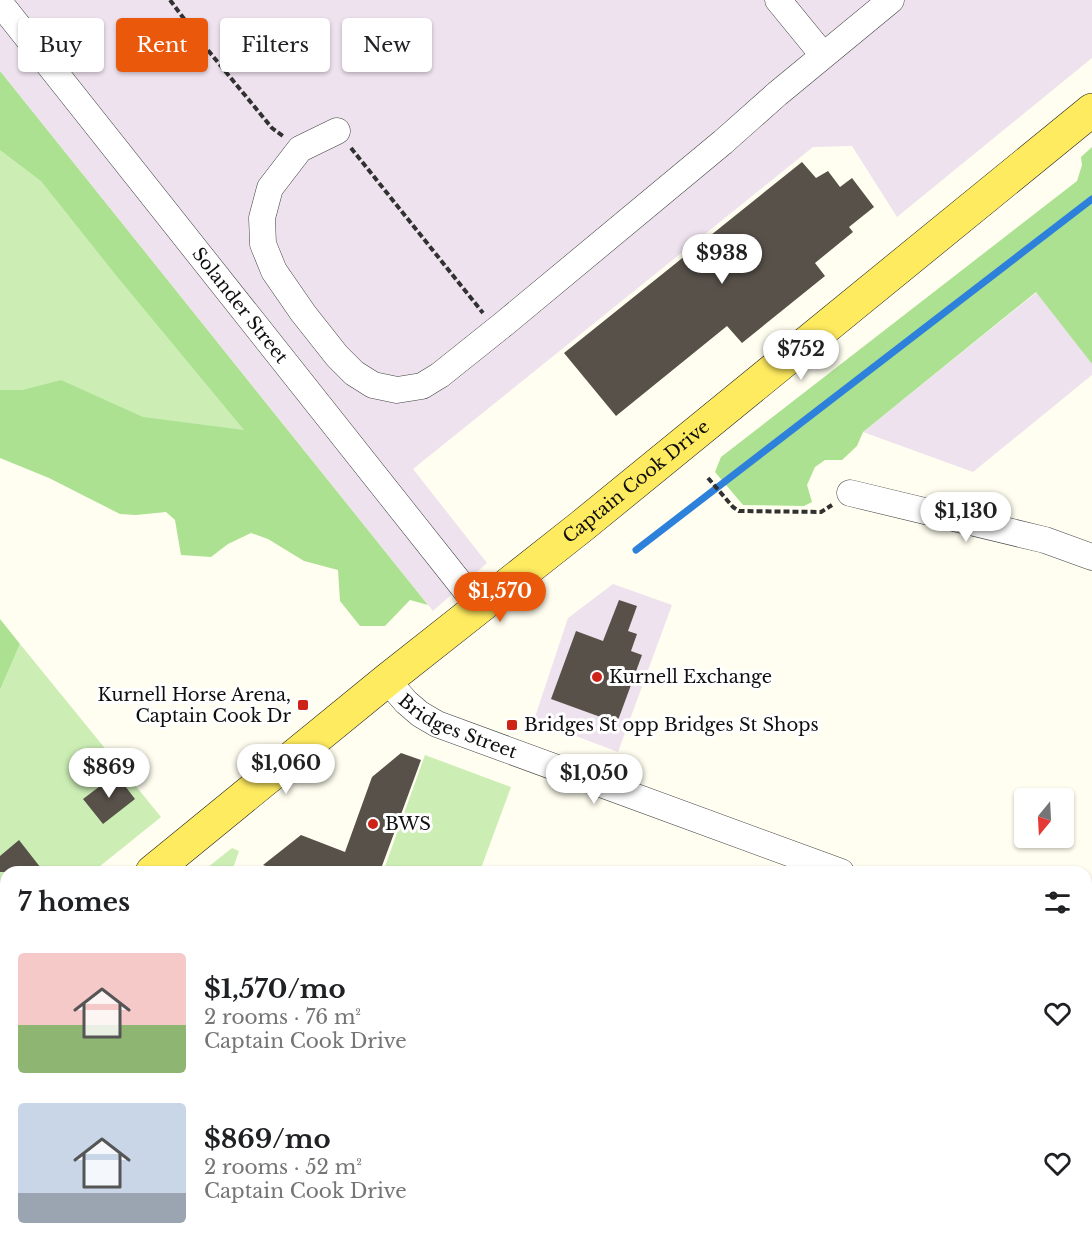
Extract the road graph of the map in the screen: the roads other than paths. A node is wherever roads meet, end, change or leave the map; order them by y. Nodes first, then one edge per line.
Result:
1 (778, 0) edge
2 (891, 0) edge
3 (0, 3) edge
4 (823, 55) junction
5 (1092, 110) edge
6 (337, 131) road end
7 (850, 493) road end
8 (1092, 558) edge
9 (479, 607) junction
10 (387, 680) junction
11 (159, 866) edge
12 (825, 866) edge

1 - 4 street
2 - 4 street
3 - 9 street, Solander Street
4 - 6 street
5 - 9 main road, Captain Cook Drive
7 - 8 street
9 - 10 main road, Captain Cook Drive
10 - 11 main road, Captain Cook Drive
10 - 12 street, Bridges Street

